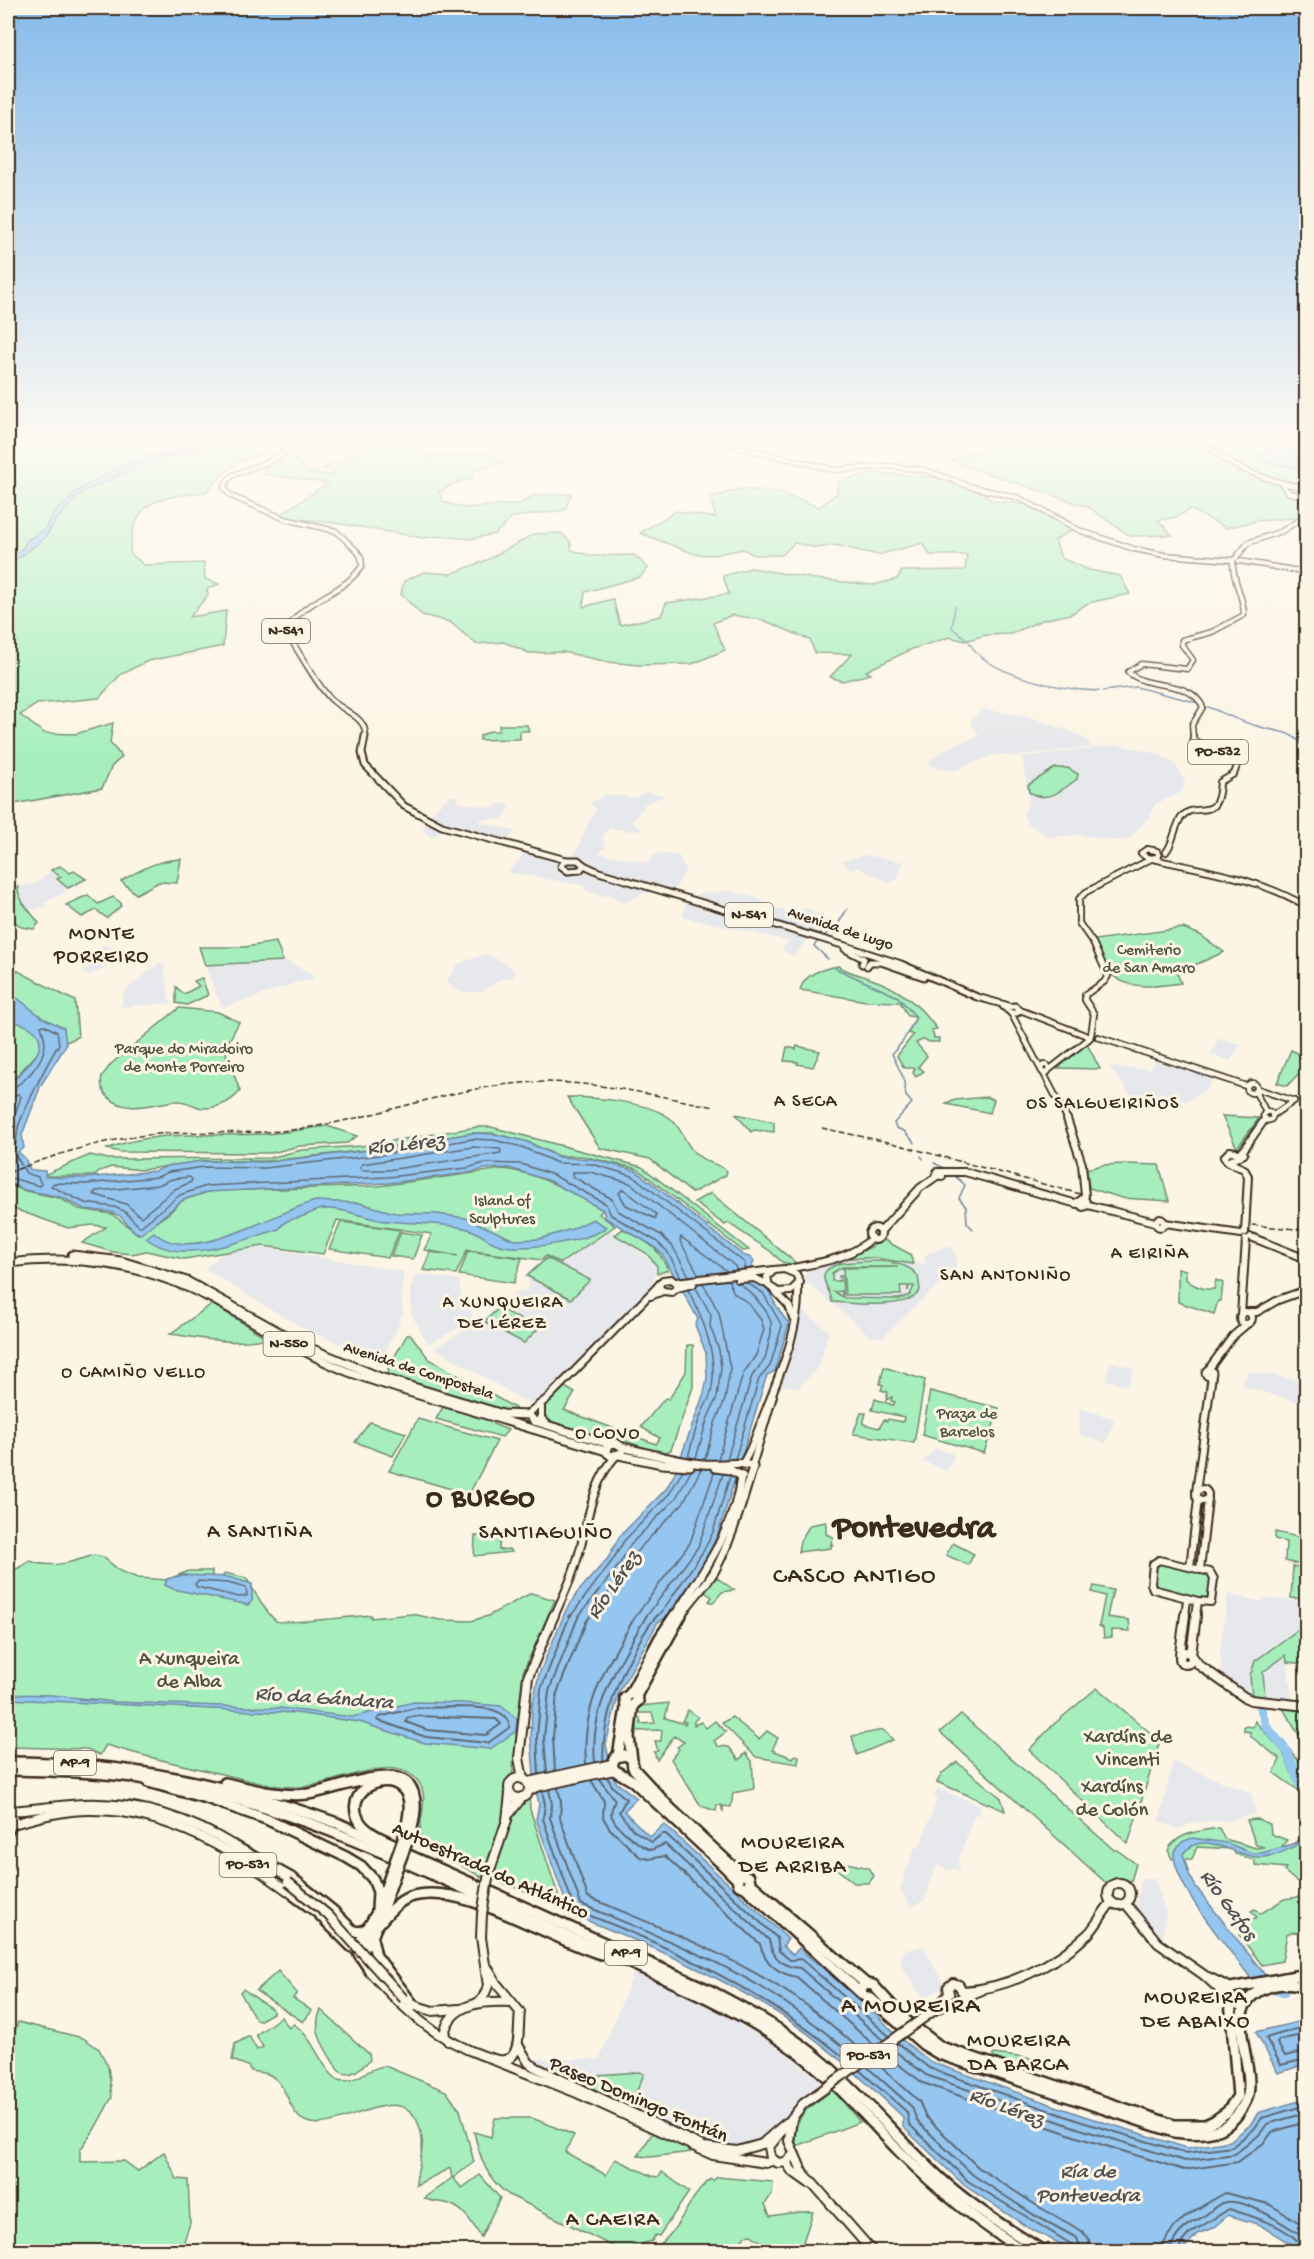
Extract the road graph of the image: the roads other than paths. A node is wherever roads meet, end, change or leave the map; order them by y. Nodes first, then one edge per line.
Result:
1 (352, 546) edge
2 (1126, 546) edge
3 (1246, 546) edge
4 (1216, 559) junction
5 (1236, 562) junction
6 (1248, 562) joint
7 (1306, 572) edge
8 (531, 852) junction
9 (1142, 854) junction
10 (1158, 854) junction
11 (1152, 859) junction
12 (566, 860) junction
13 (1165, 862) junction
14 (1143, 863) junction
15 (561, 865) junction
16 (582, 868) junction
17 (1306, 906) edge
18 (825, 939) junction
19 (931, 978) junction
20 (1015, 1012) junction
21 (1091, 1038) junction
22 (1044, 1067) junction
23 (1256, 1090) junction
24 (1265, 1115) junction
25 (1077, 1201) junction
26 (1246, 1236) junction
27 (1306, 1259) edge
28 (8, 1262) edge
29 (809, 1265) junction
30 (787, 1269) junction
31 (774, 1270) junction
32 (798, 1276) junction
33 (767, 1284) junction
34 (676, 1285) junction
35 (798, 1287) junction
36 (661, 1289) junction
37 (774, 1290) junction
38 (1306, 1290) edge
39 (1243, 1305) junction
40 (1248, 1318) junction
41 (794, 1323) junction
42 (776, 1382) junction
43 (548, 1398) junction
44 (541, 1407) junction
45 (528, 1417) junction
46 (516, 1425) junction
47 (525, 1428) junction
48 (577, 1435) junction
49 (607, 1449) junction
50 (619, 1452) junction
51 (679, 1462) junction
52 (605, 1468) junction
53 (740, 1469) junction
54 (752, 1470) junction
55 (1197, 1482) joint
56 (1199, 1494) junction
57 (584, 1537) joint
58 (1190, 1567) junction
59 (1200, 1570) junction
60 (1187, 1599) junction
61 (1198, 1601) junction
62 (1184, 1626) junction
63 (1194, 1629) junction
64 (1191, 1658) junction
65 (633, 1695) junction
66 (630, 1704) junction
67 (1306, 1706) edge
68 (520, 1733) joint
69 (618, 1756) junction
70 (519, 1758) junction
71 (631, 1758) junction
72 (8, 1762) edge
73 (613, 1767) junction
74 (633, 1768) junction
75 (142, 1769) junction
76 (8, 1770) edge
77 (112, 1773) junction
78 (625, 1774) junction
79 (512, 1781) junction
80 (528, 1785) junction
81 (510, 1794) junction
82 (522, 1797) junction
83 (8, 1810) edge
84 (507, 1820) junction
85 (10, 1828) edge
86 (409, 1832) junction
87 (234, 1846) junction
88 (393, 1874) junction
89 (454, 1876) junction
90 (739, 1877) junction
91 (295, 1896) junction
92 (1112, 1902) junction
93 (1126, 1904) junction
94 (377, 1910) junction
95 (373, 1927) junction
96 (372, 1938) junction
97 (359, 1948) junction
98 (613, 1956) junction
99 (486, 1965) junction
100 (371, 1972) junction
101 (1306, 1974) edge
102 (1274, 1982) junction
103 (1262, 1986) junction
104 (986, 1987) junction
105 (1306, 1988) edge
106 (1233, 1993) junction
107 (949, 1994) joint
108 (873, 1995) junction
109 (511, 2002) junction
110 (1246, 2002) junction
111 (477, 2003) junction
112 (414, 2006) junction
113 (460, 2009) junction
114 (936, 2009) junction
115 (450, 2043) junction
116 (517, 2043) junction
117 (492, 2058) junction
118 (792, 2118) junction
119 (772, 2140) junction
120 (789, 2142) junction
121 (789, 2159) junction
122 (774, 2160) junction
123 (873, 2252) edge
124 (1026, 2252) edge
125 (1045, 2252) edge

1 - 8 highway, N-541
2 - 4 main road
3 - 5 main road
4 - 5 main road
4 - 5 main road
5 - 6 main road
5 - 10 main road, PO-532
6 - 7 main road
8 - 12 highway, N-541
8 - 15 highway, N-541
9 - 10 main road
9 - 11 main road
9 - 14 main road
10 - 11 main road
10 - 13 main road
11 - 13 main road
11 - 14 main road
12 - 15 highway
12 - 16 highway, N-541
13 - 17 main road
14 - 21 main road
15 - 16 highway, N-541
16 - 18 highway, Avenida de Lugo / N-541
18 - 19 highway, Avenida de Lugo / N-541
18 - 19 highway
19 - 20 highway, Avenida de Lugo / N-541
20 - 21 main road
20 - 22 main road
21 - 22 main road
21 - 23 main road
22 - 25 main road
23 - 24 main road
23 - 24 main road
24 - 26 main road
25 - 26 main road
25 - 29 main road
26 - 27 main road
26 - 39 main road
28 - 45 highway, Avenida de Compostela / N-550
28 - 46 highway, Avenida de Compostela / N-550
29 - 30 main road
29 - 32 main road
30 - 31 main road
30 - 32 main road
31 - 33 main road
31 - 34 main road
32 - 35 main road
33 - 34 main road
33 - 37 main road
34 - 36 main road
34 - 36 main road
35 - 37 main road
35 - 41 main road
36 - 43 main road
37 - 41 main road
38 - 40 main road
39 - 40 main road
39 - 40 main road
40 - 55 main road
41 - 42 main road
42 - 53 main road
42 - 54 main road
43 - 44 main road
43 - 45 main road
44 - 45 main road
44 - 48 main road
45 - 46 highway
45 - 47 highway
45 - 48 highway, Avenida de Compostela / N-550
46 - 47 highway, N-550
47 - 49 highway, N-550
48 - 49 highway, Avenida de Compostela / N-550
49 - 50 highway, N-550
49 - 50 highway, N-550
49 - 52 main road
50 - 51 highway, N-550
50 - 51 highway, N-550
50 - 52 main road
51 - 53 highway, N-550
52 - 57 main road
53 - 54 highway
53 - 54 highway
53 - 65 highway
54 - 65 highway
55 - 56 main road
56 - 58 main road
56 - 59 main road
57 - 68 main road
58 - 59 main road
58 - 60 main road
59 - 61 main road
60 - 61 main road
60 - 62 main road
61 - 63 main road
62 - 63 main road
62 - 64 main road
63 - 64 main road
64 - 67 main road
65 - 66 highway
66 - 69 highway
66 - 71 highway
68 - 70 main road
69 - 71 highway
69 - 73 highway
70 - 79 main road
70 - 80 main road
71 - 74 highway
72 - 75 highway, Autoestrada do Atlántico / AP-9
73 - 78 highway
73 - 80 main road
74 - 78 highway
74 - 90 highway
75 - 86 highway
75 - 89 highway, Autoestrada do Atlántico / AP-9
76 - 77 highway, Autoestrada do Atlántico / AP-9
77 - 94 highway
77 - 98 highway, Autoestrada do Atlántico / AP-9
78 - 90 highway
79 - 80 main road
79 - 81 main road
80 - 82 main road
81 - 82 main road
81 - 84 main road
82 - 84 main road
83 - 85 main road, PO-531
83 - 87 main road, PO-531
84 - 99 main road, bridge
85 - 91 main road, PO-531
86 - 88 highway, bridge
86 - 89 highway
87 - 95 highway
87 - 112 main road, PO-531, bridge
88 - 94 highway
88 - 95 highway
89 - 125 highway, Autoestrada do Atlántico / AP-9
90 - 108 highway
91 - 97 highway
91 - 100 main road, PO-531
92 - 93 main road
92 - 93 main road
92 - 104 main road
93 - 106 main road
94 - 95 highway
95 - 96 highway
95 - 97 highway
95 - 98 highway
96 - 97 highway
96 - 112 highway
97 - 100 highway
98 - 124 highway, Autoestrada do Atlántico / AP-9
99 - 109 main road
99 - 111 main road
100 - 115 main road, PO-531
101 - 102 highway
102 - 103 highway
102 - 105 highway
103 - 106 highway
103 - 110 highway
104 - 107 main road
104 - 114 main road
106 - 108 highway
106 - 110 highway
106 - 110 highway
107 - 114 main road
108 - 110 highway
109 - 111 main road, PO-531
109 - 116 main road
111 - 113 main road, PO-531
112 - 113 main road, PO-531
113 - 115 main road
114 - 118 main road, PO-531, bridge
115 - 117 main road, PO-531
116 - 117 main road
116 - 119 main road, Paseo Domingo Fontán
117 - 122 main road, Paseo Domingo Fontán / PO-531
118 - 119 main road
118 - 119 main road, PO-531
118 - 120 main road
119 - 120 main road
119 - 122 main road
120 - 121 main road
121 - 122 main road, PO-531
121 - 123 main road

